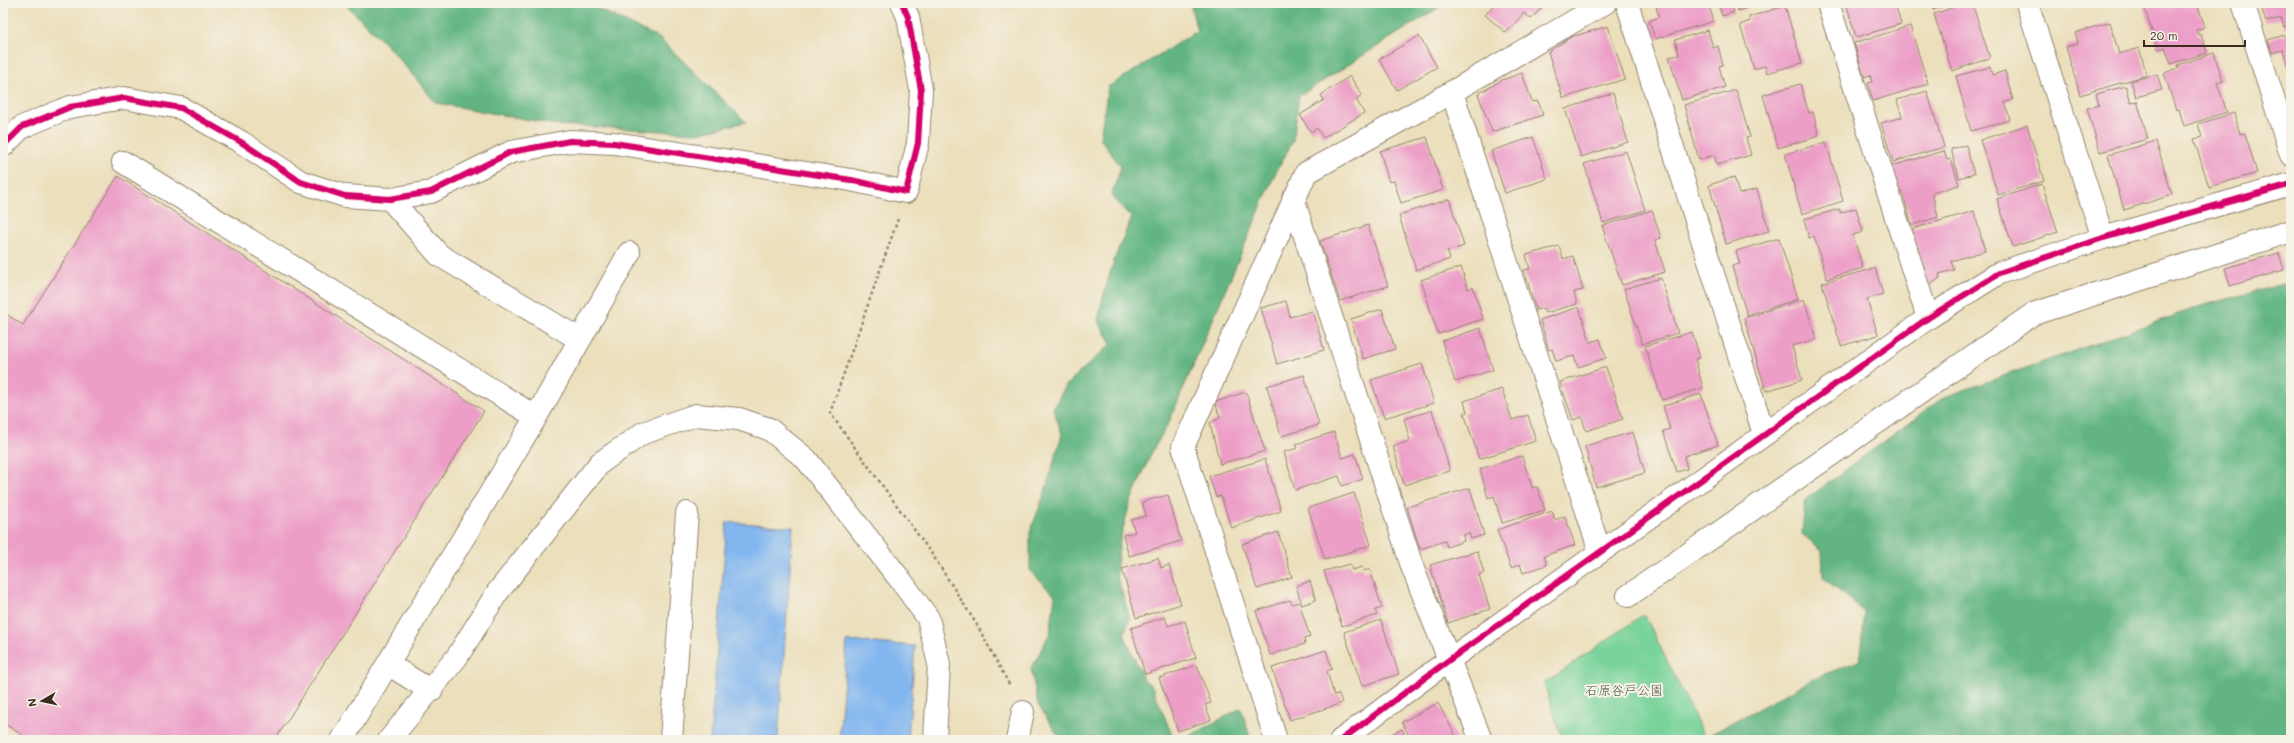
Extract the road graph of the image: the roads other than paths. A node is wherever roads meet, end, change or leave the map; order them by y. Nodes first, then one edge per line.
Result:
1 (902, 3) edge
2 (1605, 3) edge
3 (1627, 3) edge
4 (1828, 3) edge
5 (2027, 3) edge
6 (2243, 3) edge
7 (1452, 92) junction
8 (3, 146) edge
9 (2291, 155) edge
10 (123, 162) dead end
11 (2291, 184) edge
12 (390, 198) junction
13 (1293, 199) junction
14 (2291, 231) edge
15 (2103, 238) junction
16 (629, 253) dead end
17 (1928, 318) junction
18 (579, 339) junction
19 (536, 417) junction
20 (1764, 434) junction
21 (687, 513) dead end
22 (1600, 552) junction
23 (1628, 596) dead end
24 (1449, 660) junction
25 (388, 664) junction
26 (431, 691) junction
27 (1023, 712) road end
28 (342, 740) edge
29 (389, 740) edge
30 (671, 740) edge
31 (935, 740) edge
32 (1017, 740) edge
33 (1276, 740) edge
34 (1341, 740) edge
35 (1481, 740) edge

1 - 12 street
2 - 7 street
3 - 20 street
4 - 17 street
5 - 15 street
6 - 9 street
7 - 13 street
7 - 22 street
8 - 12 street
10 - 19 street
11 - 15 street
12 - 18 street
13 - 24 street
13 - 33 street
14 - 23 street
15 - 17 street
16 - 18 street
17 - 20 street
18 - 19 street
19 - 25 street
20 - 22 street
21 - 30 street
22 - 24 street
24 - 34 street
24 - 35 street
25 - 26 street
25 - 28 street
26 - 29 street
26 - 31 street
27 - 32 street

